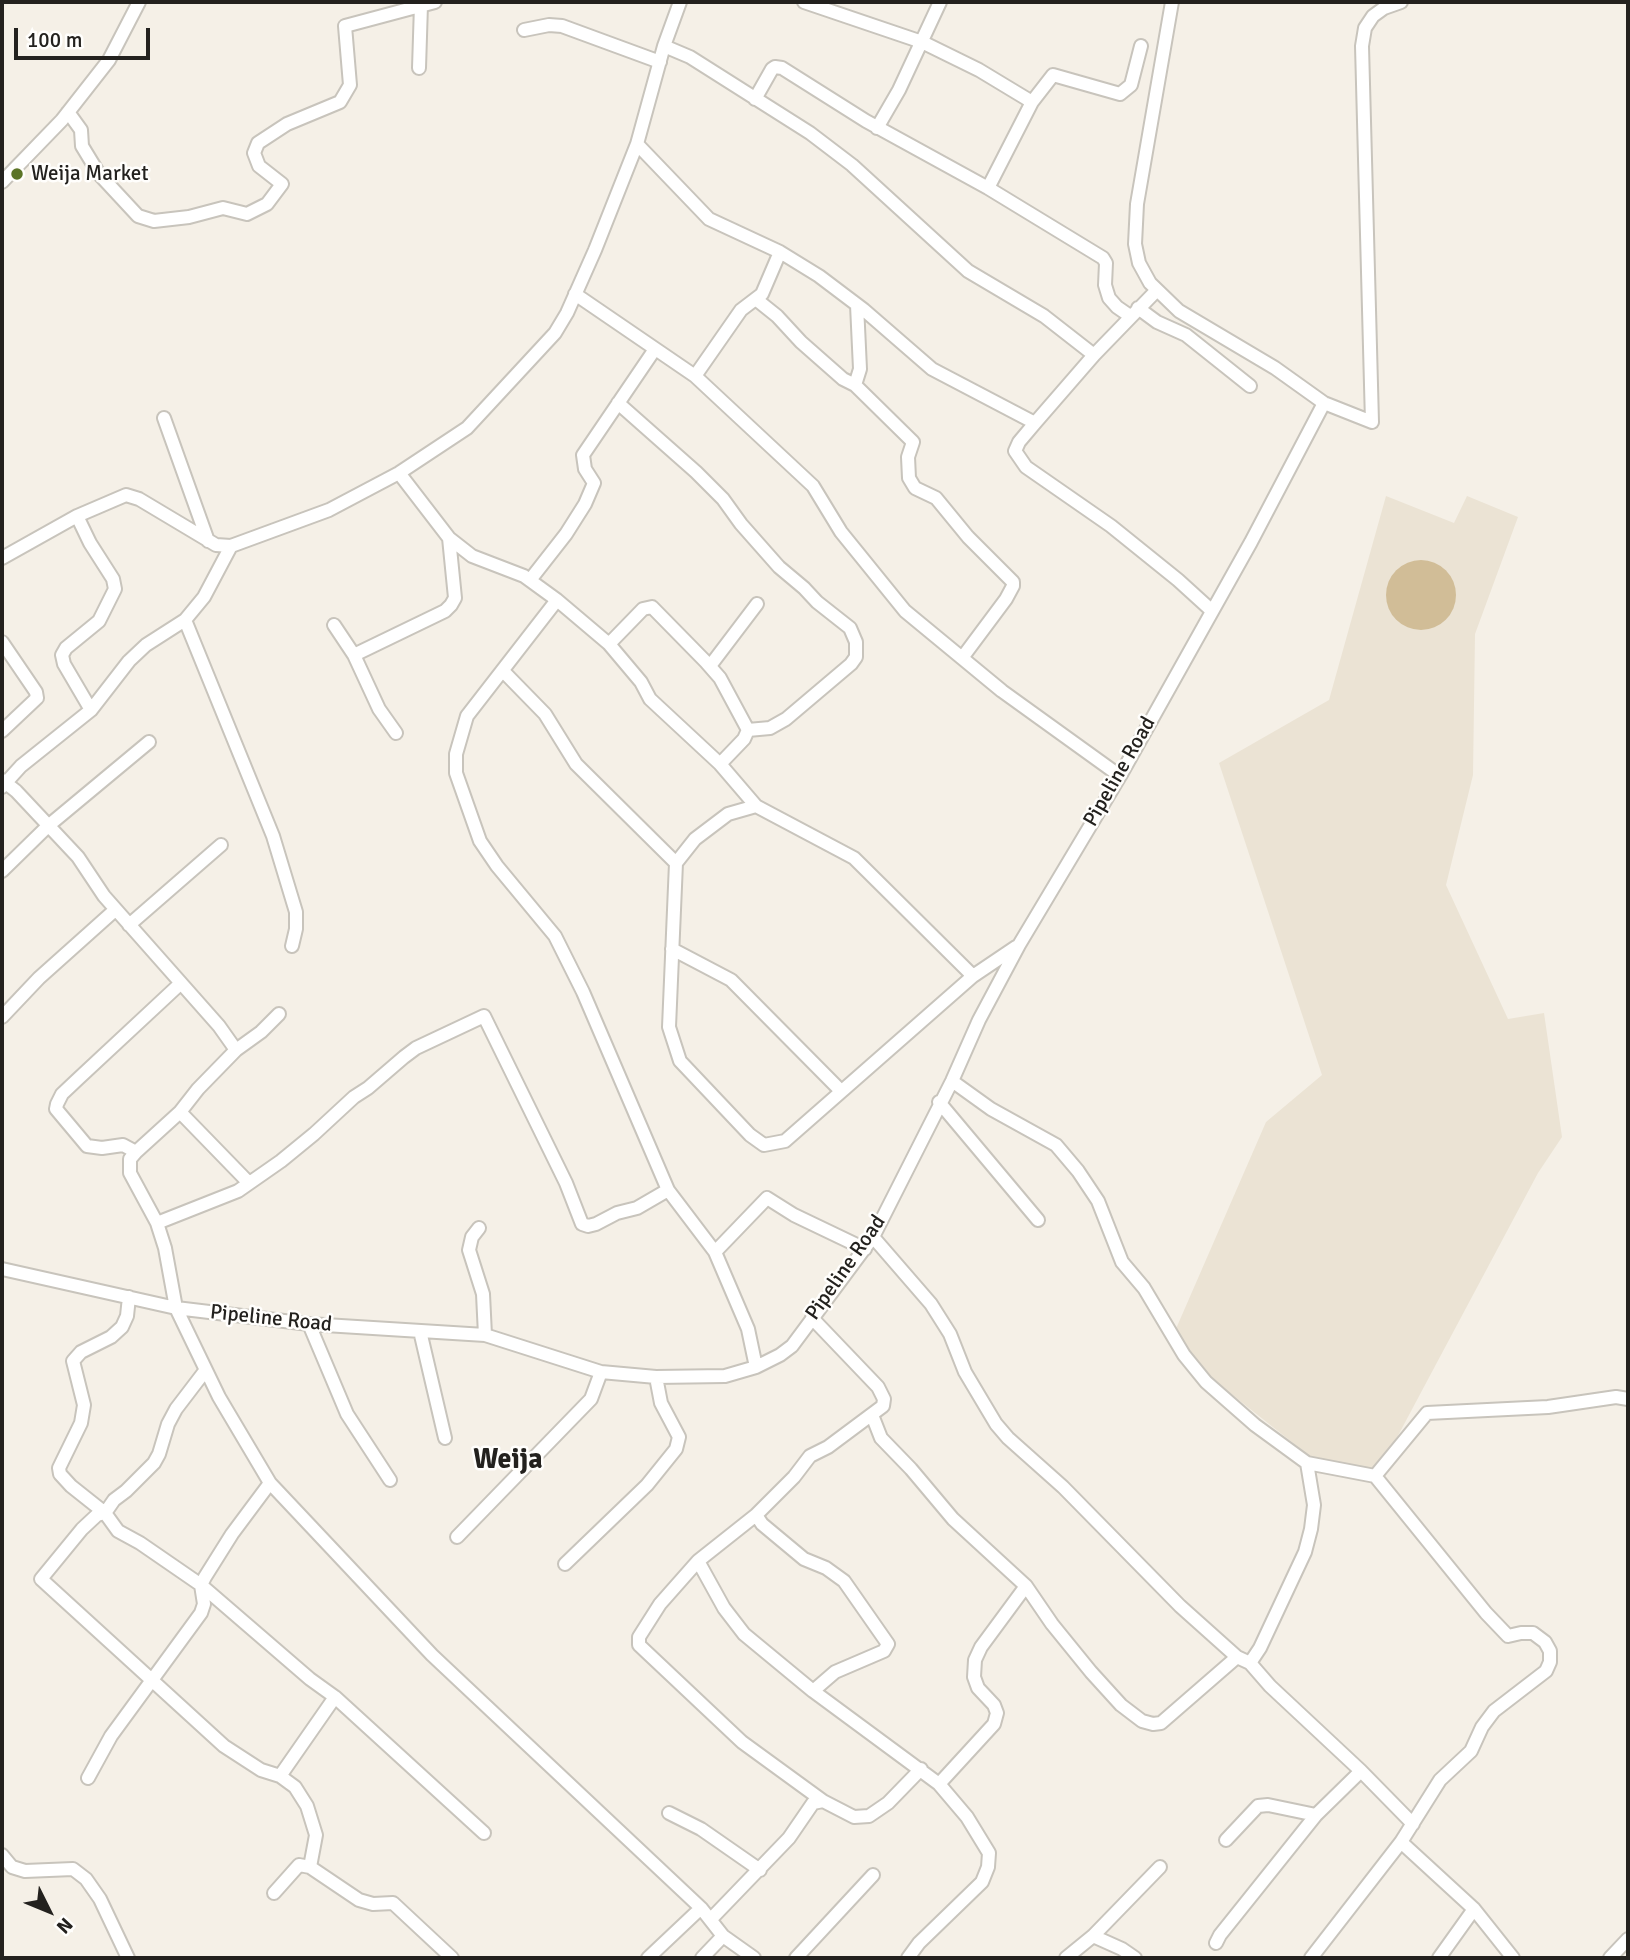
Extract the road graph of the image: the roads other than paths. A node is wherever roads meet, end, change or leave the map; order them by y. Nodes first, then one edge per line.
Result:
1 (139, 2) edge
2 (435, 2) edge
3 (680, 2) edge
4 (804, 2) edge
5 (940, 2) edge
6 (1172, 2) edge
7 (1401, 2) edge
8 (421, 5) junction
9 (524, 30) dead end
10 (922, 41) junction
11 (664, 46) junction
12 (1141, 46) dead end
13 (660, 62) junction
14 (419, 68) dead end
15 (755, 99) junction
16 (1031, 102) junction
17 (68, 112) junction
18 (877, 128) junction
19 (637, 144) junction
20 (2, 182) edge
21 (988, 188) junction
22 (780, 252) junction
23 (1157, 290) junction
24 (575, 294) junction
25 (757, 300) junction
26 (857, 305) junction
27 (1134, 312) junction
28 (655, 349) junction
29 (1094, 355) junction
30 (695, 376) junction
31 (855, 385) junction
32 (1250, 386) dead end
33 (618, 403) junction
34 (1324, 403) junction
35 (164, 418) dead end
36 (1035, 423) junction
37 (399, 473) junction
38 (77, 516) junction
39 (449, 538) junction
40 (208, 541) junction
41 (230, 546) junction
42 (2, 558) edge
43 (530, 580) junction
44 (558, 600) junction
45 (757, 604) dead end
46 (1211, 610) junction
47 (185, 620) junction
48 (334, 625) dead end
49 (2, 642) edge
50 (609, 644) junction
51 (354, 655) junction
52 (962, 659) junction
53 (710, 666) junction
54 (503, 671) junction
55 (91, 710) junction
56 (748, 730) junction
57 (2, 732) edge
58 (396, 733) dead end
59 (149, 742) dead end
60 (720, 764) junction
61 (1119, 776) junction
62 (3, 784) edge
63 (756, 806) junction
64 (48, 826) junction
65 (221, 845) dead end
66 (677, 863) junction
67 (2, 872) edge
68 (115, 910) junction
69 (129, 925) junction
70 (1019, 945) junction
71 (292, 946) dead end
72 (672, 949) junction
73 (973, 976) junction
74 (181, 983) junction
75 (279, 1014) dead end
76 (2, 1017) edge
77 (236, 1050) junction
78 (952, 1081) junction
79 (840, 1090) junction
80 (939, 1102) junction
81 (180, 1112) junction
82 (136, 1152) junction
83 (249, 1182) junction
84 (668, 1191) junction
85 (1038, 1220) dead end
86 (157, 1223) junction
87 (479, 1228) dead end
88 (873, 1237) junction
89 (865, 1249) junction
90 (715, 1252) junction
91 (2, 1269) edge
92 (129, 1297) junction
93 (176, 1308) junction
94 (812, 1318) junction
95 (309, 1324) junction
96 (420, 1331) junction
97 (485, 1335) junction
98 (756, 1367) junction
99 (205, 1371) junction
100 (601, 1372) junction
101 (656, 1377) junction
102 (1628, 1399) edge
103 (872, 1415) junction
104 (445, 1438) dead end
105 (1307, 1463) junction
106 (1375, 1476) junction
107 (390, 1480) dead end
108 (270, 1483) junction
109 (105, 1513) junction
110 (756, 1515) junction
111 (457, 1536) dead end
112 (698, 1561) junction
113 (565, 1564) dead end
114 (201, 1585) junction
115 (1026, 1586) junction
116 (1237, 1657) junction
117 (1250, 1663) junction
118 (152, 1682) junction
119 (813, 1691) junction
120 (335, 1697) junction
121 (920, 1769) junction
122 (1361, 1771) junction
123 (280, 1776) junction
124 (88, 1777) dead end
125 (940, 1784) junction
126 (823, 1801) junction
127 (669, 1813) dead end
128 (1316, 1815) junction
129 (1413, 1824) junction
130 (484, 1833) dead end
131 (1226, 1840) dead end
132 (1401, 1842) junction
133 (2, 1855) edge
134 (310, 1867) junction
135 (1160, 1867) dead end
136 (760, 1870) junction
137 (873, 1875) dead end
138 (274, 1894) dead end
139 (701, 1908) junction
140 (1474, 1909) junction
141 (711, 1919) junction
142 (723, 1936) junction
143 (1093, 1936) junction
144 (1628, 1940) edge
145 (1216, 1943) dead end
146 (128, 1958) edge
147 (452, 1958) edge
148 (648, 1958) edge
149 (702, 1958) edge
150 (754, 1958) edge
151 (796, 1958) edge
152 (908, 1958) edge
153 (1066, 1958) edge
154 (1136, 1958) edge
155 (1311, 1958) edge
156 (1439, 1958) edge
157 (1513, 1958) edge
158 (1610, 1958) edge

1 - 17 street
2 - 8 street
3 - 11 street
4 - 10 street
5 - 10 street
6 - 23 street
7 - 34 street
8 - 14 street
8 - 17 street
9 - 13 street
10 - 16 street
10 - 18 street
11 - 13 street
11 - 15 street
12 - 16 street
13 - 19 street
15 - 18 street
15 - 29 street
16 - 21 street
17 - 20 street
18 - 21 street
19 - 22 street
19 - 24 street
21 - 27 street
22 - 25 street
22 - 26 street
23 - 27 street
23 - 34 street
24 - 28 street
24 - 37 street
25 - 30 street
25 - 31 street
26 - 31 street
26 - 36 street
27 - 29 street
27 - 32 street
28 - 30 street
28 - 33 street
29 - 36 street
30 - 52 street
31 - 52 street
33 - 43 street
33 - 56 street
34 - 46 street, Pipeline Road
35 - 40 street
36 - 46 street
37 - 39 street
37 - 41 street
38 - 40 street
38 - 42 street
38 - 55 street
39 - 43 street
39 - 51 street
40 - 41 street
41 - 47 street
43 - 44 street
44 - 50 street
44 - 54 street
45 - 53 street
46 - 61 street, Pipeline Road
47 - 55 street
47 - 71 street
48 - 51 street
49 - 57 street
50 - 53 street
50 - 60 street
51 - 58 street
52 - 61 street
53 - 56 street
54 - 66 street
54 - 84 street
55 - 62 street
56 - 60 street
59 - 64 street
60 - 63 street
61 - 70 street, Pipeline Road
62 - 64 street
63 - 66 street
63 - 73 street
64 - 67 street
64 - 68 street
65 - 69 street
66 - 72 street
68 - 69 street
68 - 76 street
69 - 74 street
70 - 73 street
70 - 78 street, Pipeline Road
72 - 79 street
72 - 79 street
73 - 79 street
74 - 77 street
74 - 82 street
75 - 77 street
77 - 81 street
78 - 80 street, Pipeline Road
78 - 105 street
80 - 85 street
80 - 88 street, Pipeline Road
81 - 82 street
81 - 83 street
82 - 86 street
83 - 84 street
83 - 86 street
84 - 90 street
86 - 93 street
87 - 97 street
88 - 89 street, Pipeline Road
88 - 116 street
89 - 90 street
89 - 94 street, Pipeline Road
90 - 98 street
91 - 92 street, Pipeline Road
92 - 93 street, Pipeline Road
92 - 109 street
93 - 95 street, Pipeline Road
93 - 99 street
94 - 98 street, Pipeline Road
94 - 103 street
95 - 96 street, Pipeline Road
95 - 107 street
96 - 97 street, Pipeline Road
96 - 104 street
97 - 100 street, Pipeline Road
98 - 101 street, Pipeline Road
99 - 108 street
99 - 109 street
100 - 101 street, Pipeline Road
100 - 111 street
101 - 113 street
102 - 106 street
103 - 110 street
103 - 115 street
105 - 106 street
105 - 117 street
106 - 129 street
108 - 114 street
108 - 139 street
109 - 114 street
109 - 118 street
110 - 112 street
110 - 119 street
112 - 119 street
112 - 126 street
114 - 118 street
114 - 120 street
115 - 116 street
115 - 125 street
116 - 117 street
117 - 122 street
118 - 123 street
118 - 124 street
119 - 121 street
120 - 123 street
120 - 130 street
121 - 125 street
121 - 126 street
122 - 128 street
122 - 129 street
123 - 134 street
125 - 152 street
126 - 136 street
127 - 136 street
128 - 131 street
128 - 145 street
129 - 132 street
132 - 140 street
132 - 155 street
133 - 146 street
134 - 138 street
134 - 147 street
135 - 143 street
136 - 141 street
137 - 151 street
139 - 141 street
139 - 148 street
140 - 156 street
140 - 157 street
141 - 142 street
142 - 149 street
142 - 150 street
143 - 153 street
143 - 154 street
144 - 158 street

